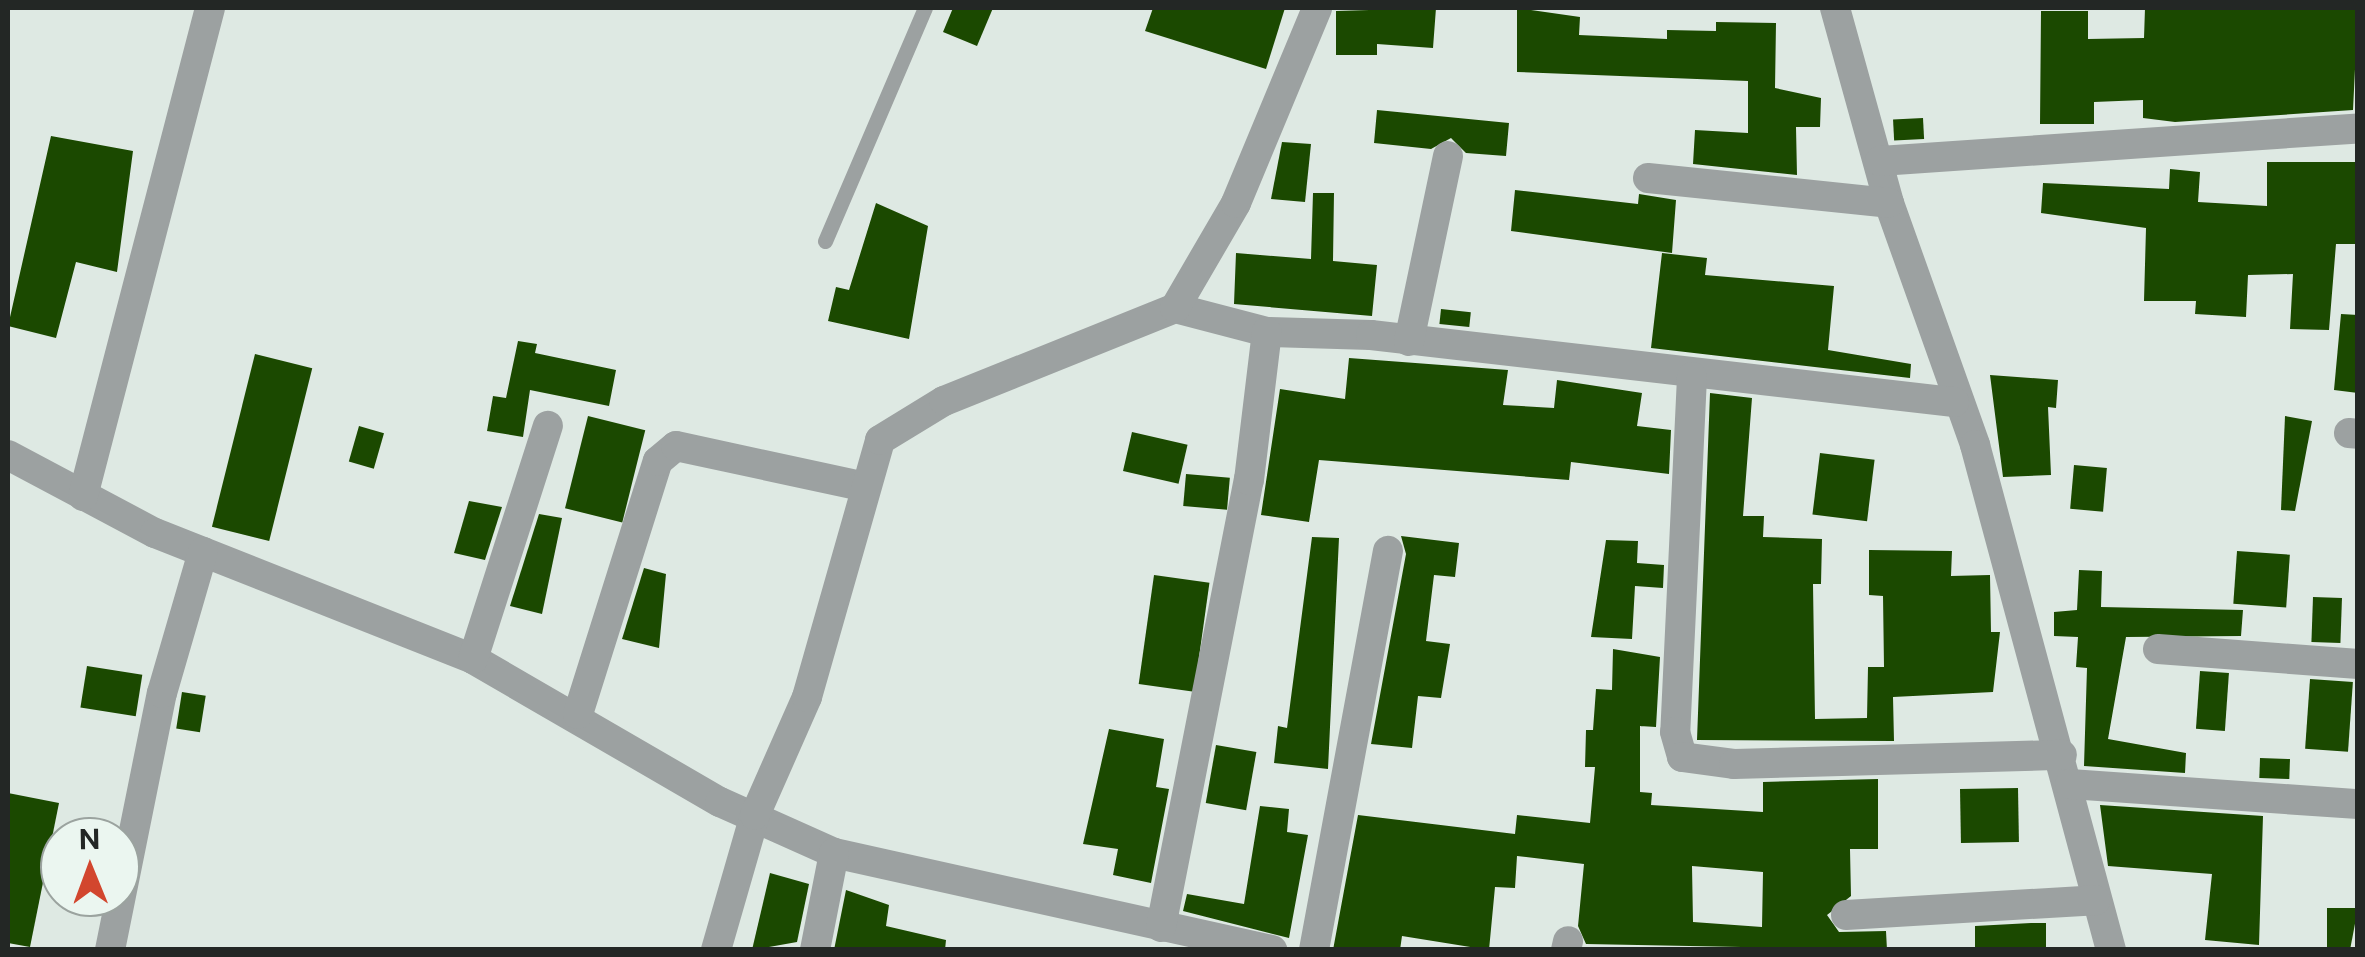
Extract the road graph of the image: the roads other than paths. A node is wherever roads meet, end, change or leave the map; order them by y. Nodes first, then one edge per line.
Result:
1 (210, 8) edge
2 (925, 8) edge
3 (1317, 8) edge
4 (1835, 8) edge
5 (2358, 128) edge
6 (1448, 156) dead end
7 (1880, 160) junction
8 (1648, 178) dead end
9 (1889, 203) junction
10 (825, 241) dead end
11 (1175, 308) junction
12 (1267, 332) junction
13 (1409, 341) junction
14 (1692, 376) junction
15 (1954, 402) junction
16 (548, 426) dead end
17 (8, 456) edge
18 (861, 486) junction
19 (83, 496) junction
20 (1388, 551) dead end
21 (203, 552) junction
22 (2158, 649) dead end
23 (474, 659) junction
24 (2358, 664) edge
25 (578, 714) junction
26 (2066, 769) junction
27 (2358, 804) edge
28 (756, 815) junction
29 (834, 853) junction
30 (2096, 900) junction
31 (1846, 915) dead end
32 (1161, 926) junction
33 (110, 950) edge
34 (716, 950) edge
35 (815, 950) edge
36 (1272, 950) edge
37 (1314, 950) edge
38 (2111, 950) edge

1 - 19 street
2 - 10 lane
3 - 11 street
4 - 7 street
5 - 7 street
6 - 13 street
7 - 9 street
8 - 9 street
9 - 15 street
11 - 12 street
11 - 18 street
12 - 13 street
12 - 32 street
13 - 14 street
14 - 15 street
14 - 26 street
15 - 26 street
16 - 23 street
17 - 19 street
18 - 25 street
18 - 28 street
19 - 21 street
20 - 37 street
21 - 23 street
21 - 33 street
22 - 24 street
23 - 25 street
25 - 28 street
26 - 27 street
26 - 30 street
28 - 29 street
28 - 34 street
29 - 32 street
29 - 35 street
30 - 31 street
30 - 38 street
32 - 36 street

